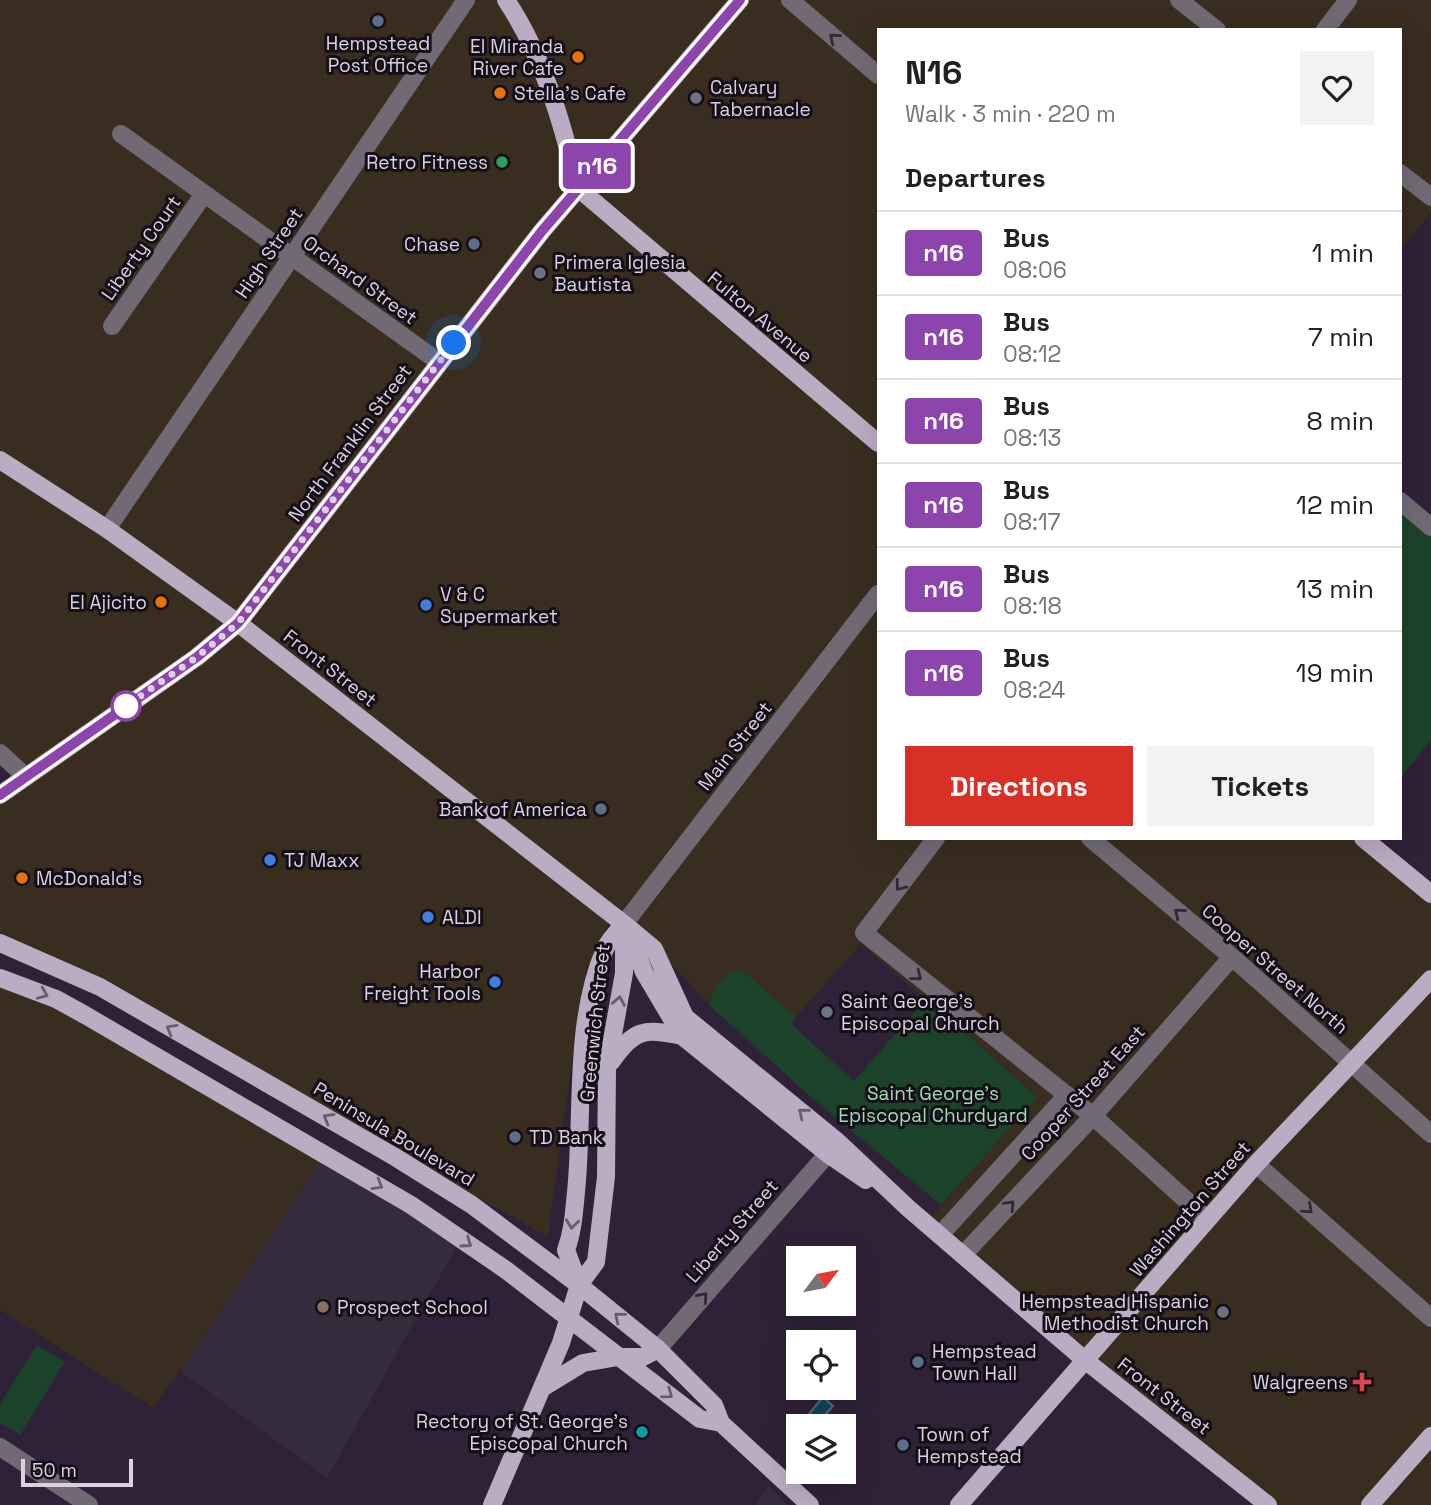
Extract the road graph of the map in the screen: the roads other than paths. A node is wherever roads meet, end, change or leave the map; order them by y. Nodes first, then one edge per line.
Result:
1 (466, 0) edge
2 (506, 0) edge
3 (740, 0) edge
4 (790, 0) edge
5 (1179, 0) edge
6 (1348, 0) edge
7 (1214, 28) edge
8 (1327, 28) edge
9 (877, 74) edge
10 (121, 134) dead end
11 (1402, 175) edge
12 (578, 188) junction
13 (204, 194) junction
14 (1431, 197) edge
15 (292, 257) junction
16 (112, 326) dead end
17 (439, 362) junction
18 (877, 442) edge
19 (0, 460) edge
20 (1402, 503) edge
21 (1431, 527) edge
22 (107, 529) junction
23 (877, 595) edge
24 (238, 623) junction
25 (0, 753) edge
26 (26, 777) junction
27 (0, 795) edge
28 (934, 840) edge
29 (1092, 840) edge
30 (1365, 840) edge
31 (1431, 894) edge
32 (624, 924) junction
33 (0, 943) edge
34 (1232, 957) junction
35 (0, 978) edge
36 (1431, 979) edge
37 (682, 1036) junction
38 (1352, 1063) junction
39 (607, 1068) junction
40 (1067, 1095) junction
41 (1093, 1116) junction
42 (1431, 1134) edge
43 (833, 1148) junction
44 (1256, 1164) junction
45 (1208, 1219) junction
46 (940, 1235) junction
47 (963, 1255) junction
48 (579, 1285) junction
49 (569, 1318) junction
50 (1431, 1318) edge
51 (658, 1349) junction
52 (618, 1357) junction
53 (1086, 1361) junction
54 (542, 1388) junction
55 (721, 1423) junction
56 (1431, 1436) edge
57 (0, 1447) edge
58 (89, 1505) edge
59 (492, 1505) edge
60 (810, 1505) edge
61 (959, 1505) edge
62 (1269, 1505) edge
63 (1370, 1505) edge

1 - 15 street, High Street
2 - 12 main road
3 - 12 main road, North Franklin Street
9 -> 4 street
5 - 7 street
6 - 8 street
10 - 13 street, Orchard Street
11 - 14 street
12 - 17 main road, North Franklin Street
12 - 18 main road, Fulton Avenue
13 - 15 street, Orchard Street
13 - 16 street, Liberty Court
15 - 17 street, Orchard Street
15 - 22 street, High Street
17 - 24 main road, North Franklin Street
19 - 22 main road, Front Street
20 - 21 street
22 - 24 main road, Front Street
23 - 32 street, Main Street
24 - 26 main road, North Franklin Street
24 - 32 main road, Front Street
25 - 26 street
26 - 27 main road, North Franklin Street
28 -> 40 street
34 -> 29 street, Cooper Street North
30 - 31 main road
32 - 37 main road, Front Street
39 -> 32 main road, Greenwich Street
43 -> 32 main road, Front Street
32 -> 48 main road, Greenwich Street
48 -> 33 main road, Peninsula Boulevard
34 - 38 street, Cooper Street North
34 - 41 street, Cooper Street East
35 -> 49 main road, Peninsula Boulevard
36 - 38 main road, Washington Street
37 - 39 main road
37 - 43 main road, Front Street
38 - 42 street, Cooper Street North
38 - 44 main road, Washington Street
39 - 48 main road, Greenwich Street
40 - 41 street
40 - 46 street, Cooper Street East
41 - 45 street
47 -> 41 street, Cooper Street East
43 - 46 main road, Front Street
51 -> 43 street, Liberty Street
44 - 45 main road, Washington Street
44 -> 50 street
45 - 53 main road, Washington Street
46 - 47 main road, Front Street
47 - 53 main road, Front Street
48 - 49 main road, Greenwich Street
51 -> 48 main road, Peninsula Boulevard
49 - 52 main road, Peninsula Boulevard
49 - 54 main road, Greenwich Street
51 - 52 main road
51 - 55 main road, Peninsula Boulevard
52 - 54 main road
52 -> 55 main road, Peninsula Boulevard
53 - 61 main road, Washington Street
53 - 62 main road, Front Street
54 - 59 main road, Greenwich Street
55 - 60 main road, Peninsula Boulevard
56 - 63 main road
57 - 58 street

